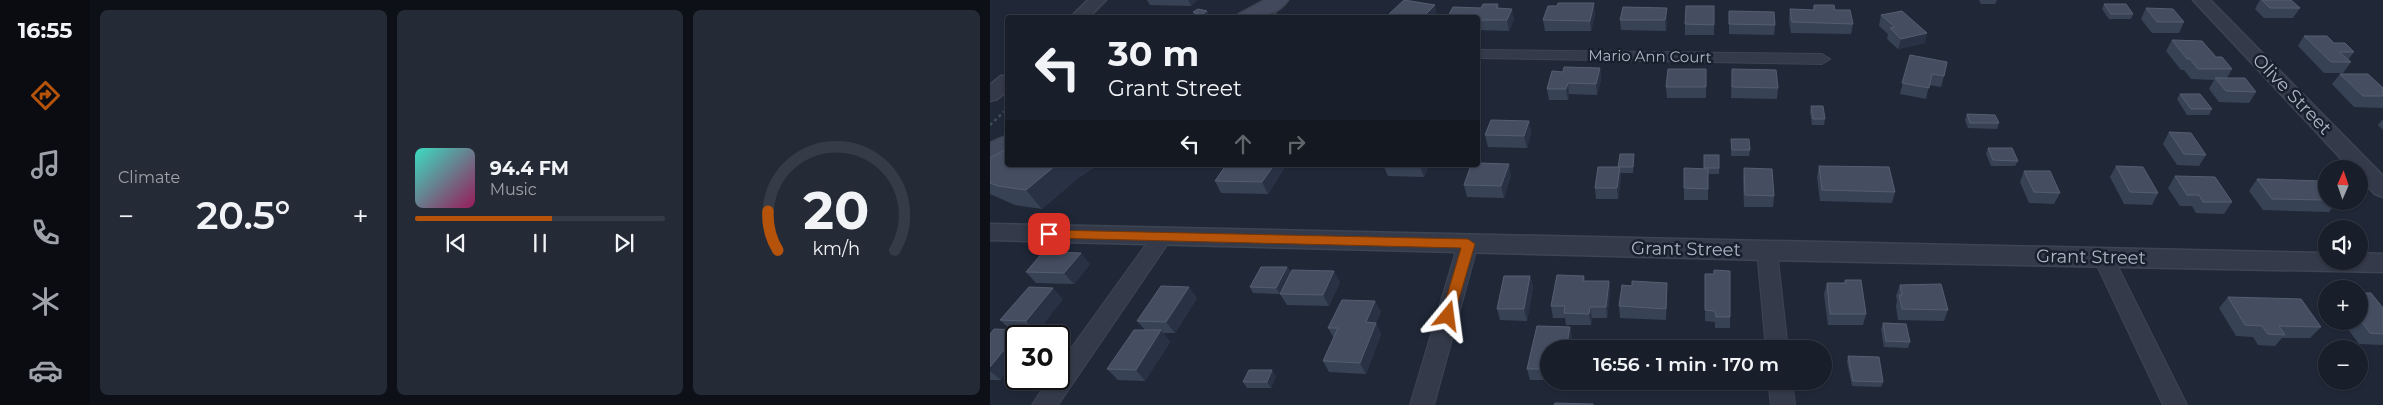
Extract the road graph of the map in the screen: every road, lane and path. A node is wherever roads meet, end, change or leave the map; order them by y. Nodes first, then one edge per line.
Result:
1 (1098, 0) edge
2 (1279, 0) edge
3 (2201, 0) edge
4 (1081, 15) edge
5 (1259, 15) edge
6 (1480, 54) edge
7 (1822, 58) dead end
8 (1005, 82) edge
9 (990, 95) edge
10 (1005, 111) edge
11 (990, 125) edge
12 (1005, 145) edge
13 (990, 153) edge
14 (2383, 189) edge
15 (990, 232) edge
16 (1162, 237) junction
17 (1468, 244) junction
18 (1767, 251) junction
19 (2103, 257) junction
20 (2383, 263) edge
21 (1776, 340) edge
22 (1781, 390) edge
23 (1044, 405) edge
24 (1422, 405) edge
25 (1782, 405) edge
26 (2175, 405) edge

1 - 4 street
2 - 5 main road
3 - 14 street, Olive Street
6 - 7 street, Mario Ann Court
8 - 9 street
10 - 11 path
12 - 13 main road
15 - 16 street, Grant Street
16 - 17 street, Grant Street
16 - 23 street
17 - 18 street, Grant Street
17 - 24 street
18 - 19 street, Grant Street
18 - 21 street
19 - 20 street, Grant Street
19 - 26 street
22 - 25 street

